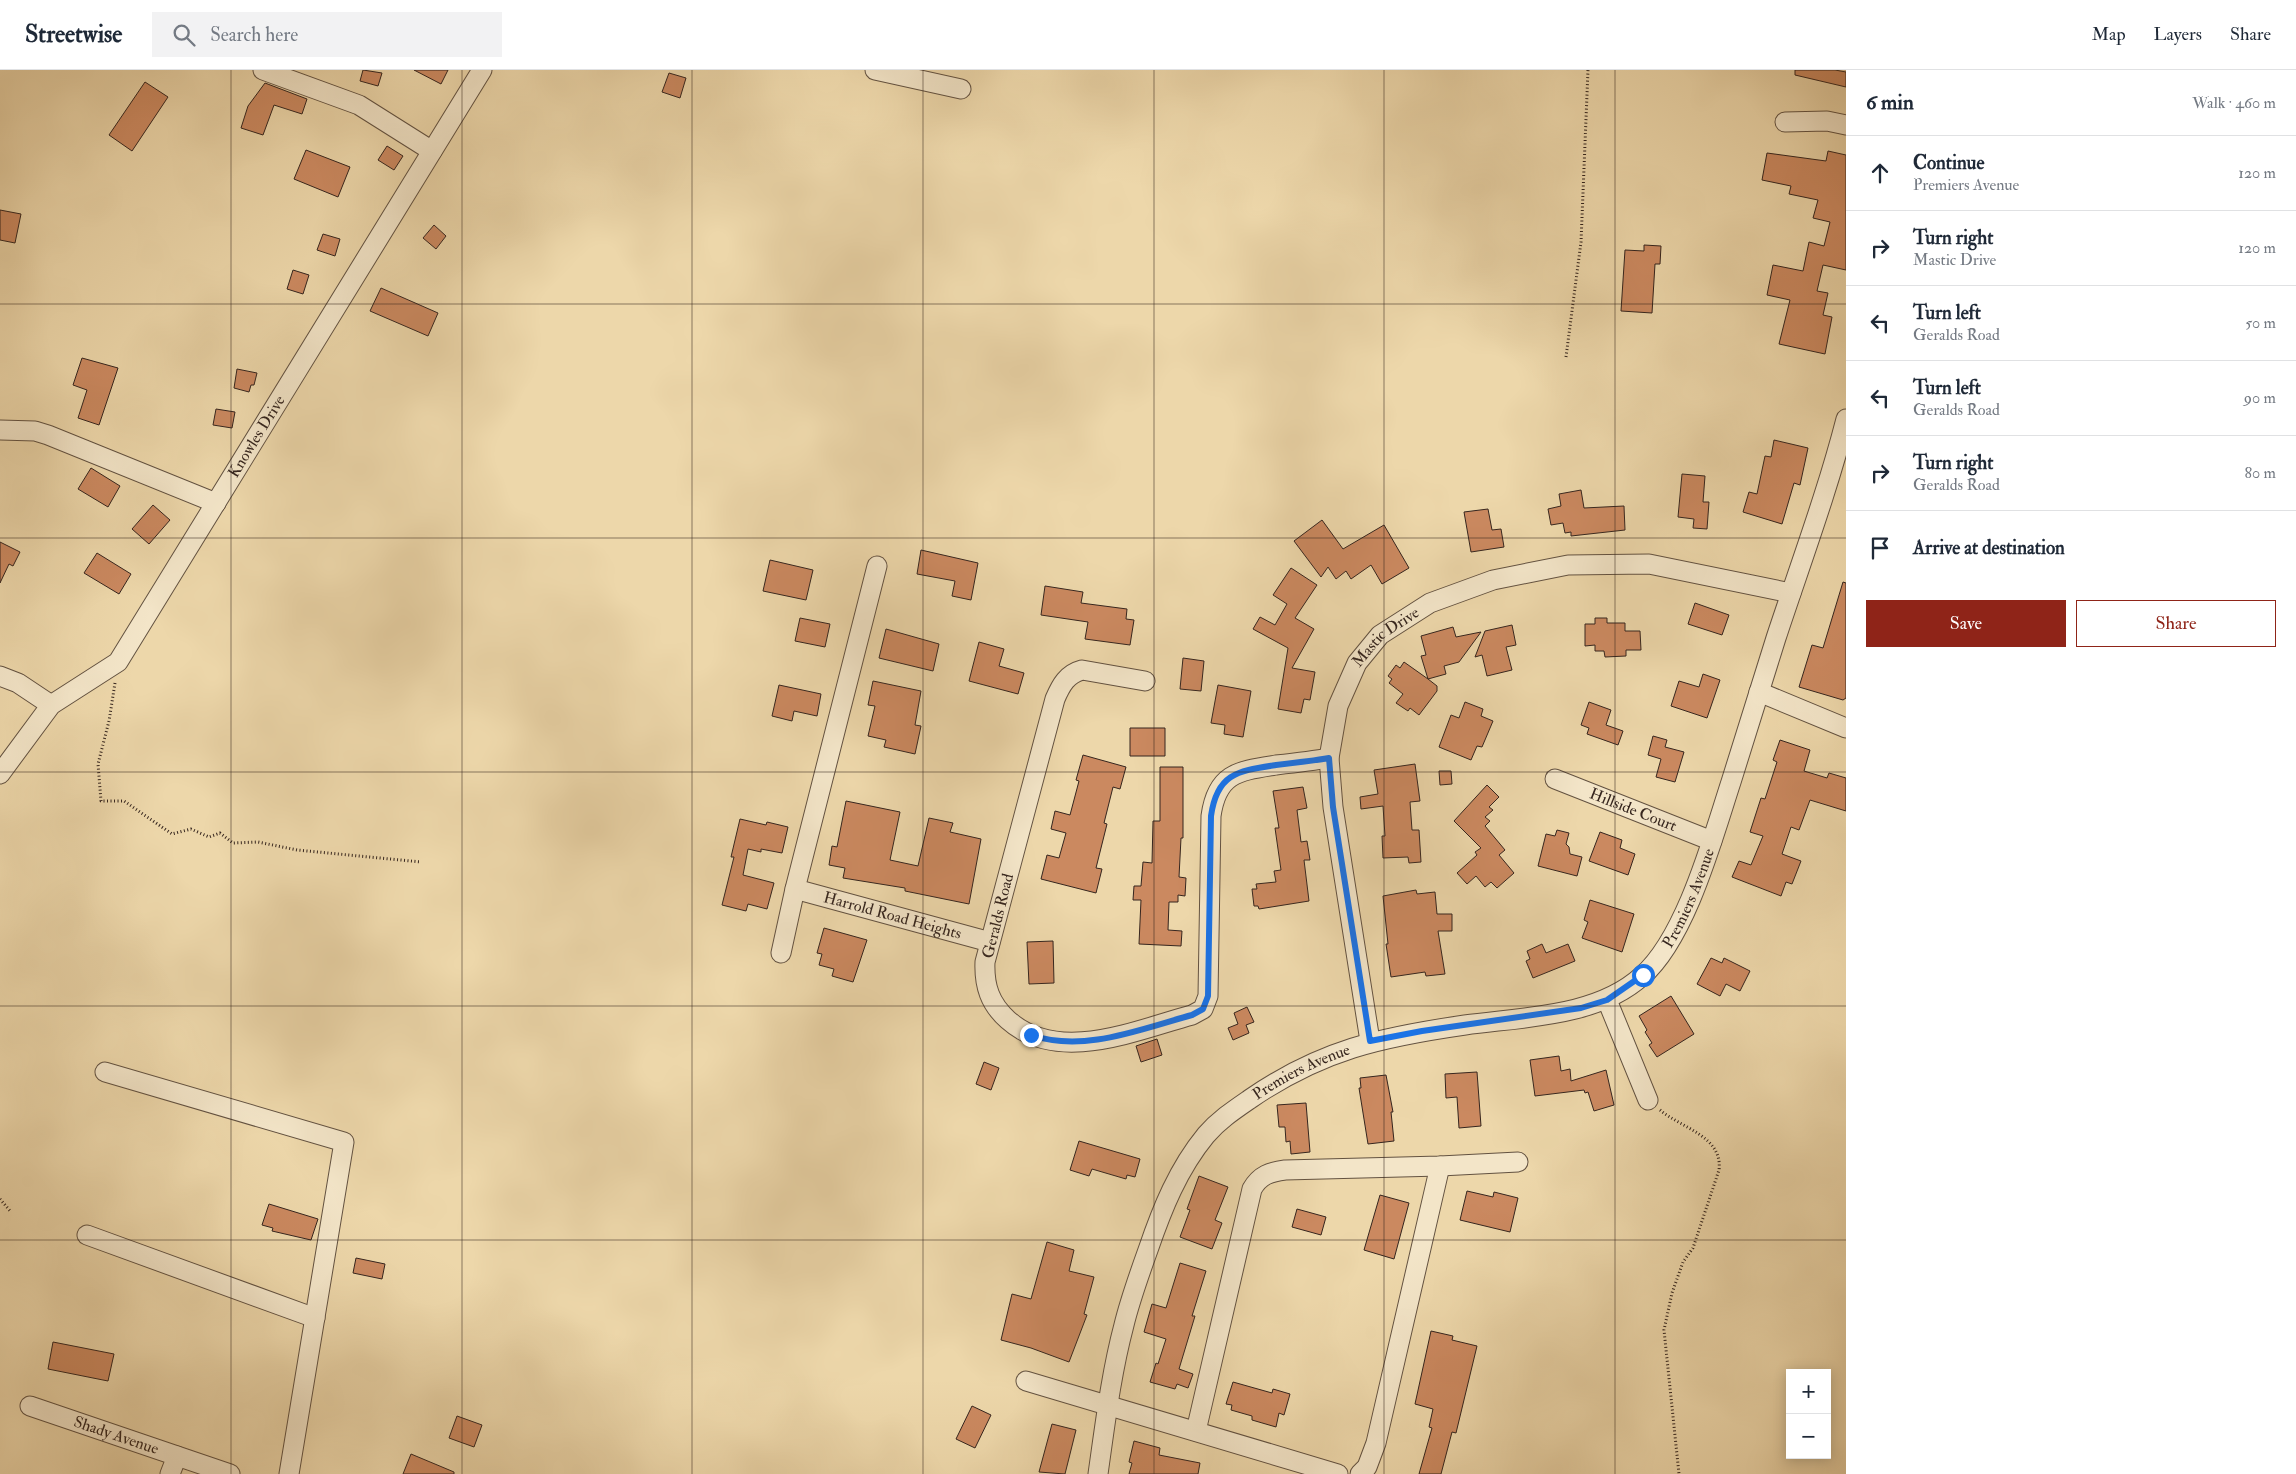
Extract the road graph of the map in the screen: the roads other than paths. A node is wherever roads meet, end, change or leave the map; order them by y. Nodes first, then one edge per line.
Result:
1 (263, 70) edge
2 (482, 70) edge
3 (875, 70) edge
4 (961, 89) dead end
5 (1785, 122) dead end
6 (1846, 125) edge
7 (432, 151) junction
8 (1846, 419) edge
9 (0, 430) edge
10 (216, 503) junction
11 (877, 566) dead end
12 (1791, 594) junction
13 (0, 676) edge
14 (1144, 680) dead end
15 (1759, 692) junction
16 (51, 705) junction
17 (1846, 728) edge
18 (1329, 758) junction
19 (0, 774) edge
20 (1555, 779) dead end
21 (1712, 841) junction
22 (795, 890) junction
23 (990, 942) junction
24 (781, 953) dead end
25 (1607, 1000) junction
26 (1370, 1041) junction
27 (105, 1072) dead end
28 (1648, 1100) road end
29 (1518, 1162) dead end
30 (1440, 1166) junction
31 (87, 1235) dead end
32 (315, 1318) junction
33 (1026, 1381) dead end
34 (1108, 1405) junction
35 (30, 1406) dead end
36 (1196, 1431) junction
37 (177, 1456) junction
38 (170, 1474) edge
39 (230, 1474) edge
40 (289, 1474) edge
41 (1098, 1474) edge
42 (1338, 1474) edge
43 (1360, 1474) edge

1 - 7 street
2 - 7 street, Knowles Drive
3 - 4 street
5 - 6 street
7 - 10 street, Knowles Drive
8 - 12 street, Premiers Avenue
9 - 10 street
10 - 16 street, Knowles Drive
11 - 22 street
12 - 15 street, Premiers Avenue
12 - 18 street, Mastic Drive
13 - 16 street
14 - 23 street, Geralds Road
15 - 17 street
15 - 21 street, Premiers Avenue
16 - 19 street, Knowles Drive
18 - 23 street, Geralds Road
18 - 26 street, Mastic Drive
20 - 21 street, Hillside Court
21 - 25 street, Premiers Avenue
22 - 23 street, Harrold Road Heights
22 - 24 street
25 - 26 street, Premiers Avenue
25 - 28 street
26 - 34 street, Premiers Avenue
27 - 32 street
29 - 30 street
30 - 36 street
30 - 43 street
31 - 32 street
32 - 40 street
33 - 34 street
34 - 36 street
34 - 41 street, Premiers Avenue
35 - 37 street, Shady Avenue
36 - 42 street
37 - 38 street
37 - 39 street, Shady Avenue

